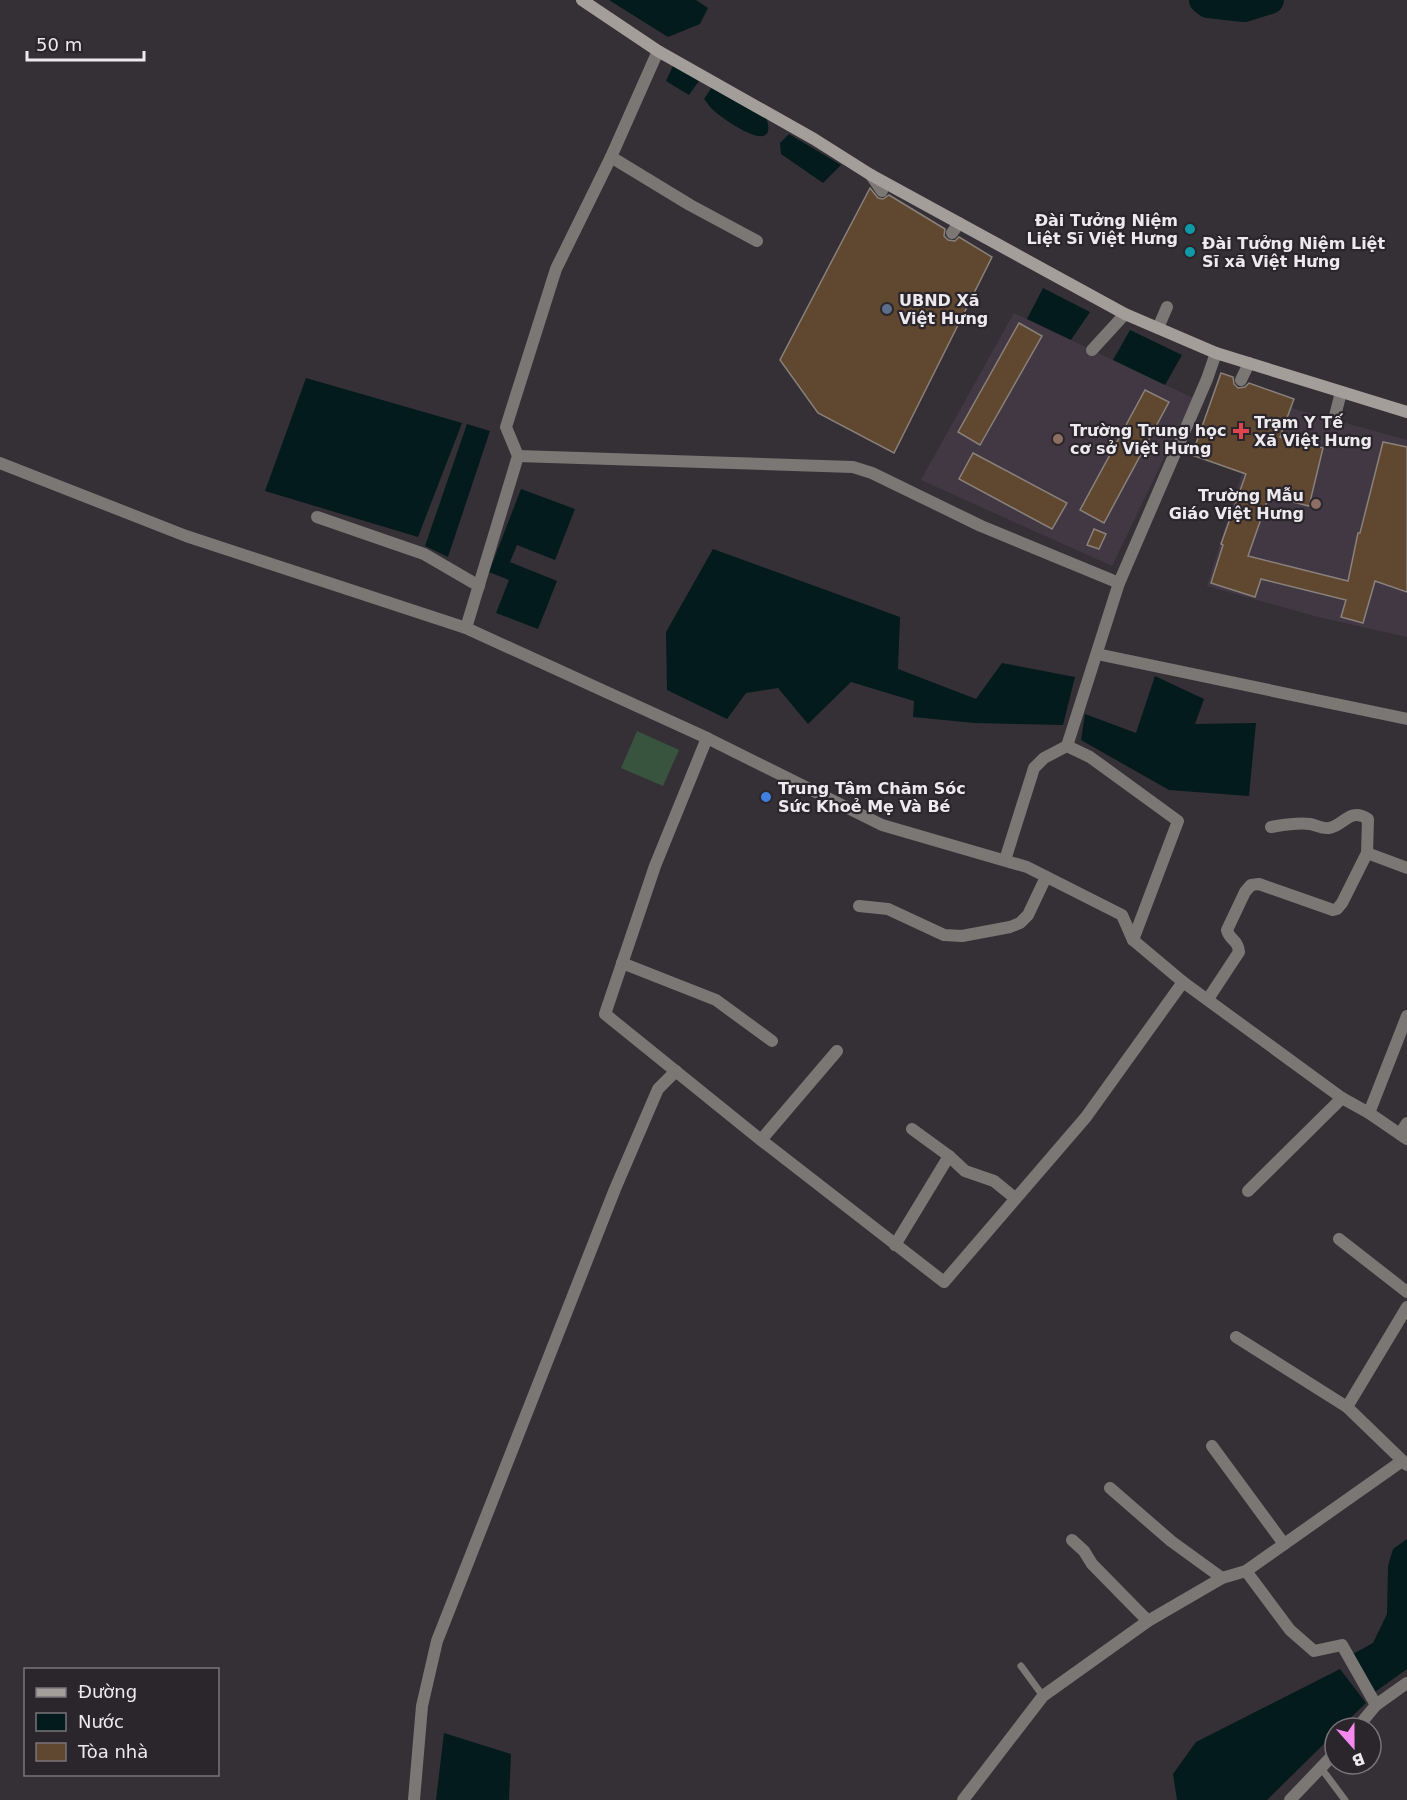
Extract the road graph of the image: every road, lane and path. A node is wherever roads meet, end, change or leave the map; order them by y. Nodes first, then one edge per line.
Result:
1 (582, 0) edge
2 (658, 51) junction
3 (611, 157) junction
4 (871, 175) junction
5 (882, 191) dead end
6 (757, 241) dead end
7 (1167, 307) dead end
8 (1125, 314) junction
9 (1158, 328) junction
10 (1092, 350) dead end
11 (1216, 353) junction
12 (1249, 363) junction
13 (1241, 380) dead end
14 (1341, 392) junction
15 (1407, 412) edge
16 (1334, 420) dead end
17 (518, 456) junction
18 (0, 463) edge
19 (317, 517) dead end
20 (1119, 583) junction
21 (479, 586) junction
22 (466, 628) junction
23 (1097, 654) junction
24 (1407, 719) edge
25 (707, 738) junction
26 (1067, 746) junction
27 (1271, 827) dead end
28 (1367, 853) junction
29 (1005, 860) junction
30 (1406, 865) edge
31 (1046, 877) junction
32 (859, 906) dead end
33 (1133, 940) junction
34 (622, 963) junction
35 (1183, 982) junction
36 (1208, 999) junction
37 (1407, 1016) edge
38 (772, 1041) dead end
39 (837, 1051) dead end
40 (676, 1071) junction
41 (1342, 1098) junction
42 (1369, 1113) junction
43 (1407, 1123) edge
44 (912, 1129) dead end
45 (1403, 1137) edge
46 (761, 1140) junction
47 (949, 1156) junction
48 (1248, 1191) dead end
49 (1015, 1198) junction
50 (1339, 1239) dead end
51 (895, 1245) junction
52 (1407, 1292) edge
53 (1407, 1307) edge
54 (1236, 1337) dead end
55 (1347, 1407) junction
56 (1212, 1446) dead end
57 (1404, 1463) edge
58 (1110, 1488) dead end
59 (1072, 1540) dead end
60 (1284, 1544) junction
61 (1246, 1571) junction
62 (1222, 1578) junction
63 (1148, 1621) junction
64 (1021, 1666) dead end
65 (1407, 1683) edge
66 (1044, 1696) junction
67 (1376, 1705) junction
68 (1366, 1716) edge
69 (1321, 1768) joint
70 (414, 1800) edge
71 (963, 1800) edge
72 (1290, 1800) edge
73 (1345, 1800) edge

1 - 2 main road
2 - 3 street
2 - 4 main road
3 - 6 street
3 - 17 street
4 - 5 street
4 - 8 main road
7 - 9 street
8 - 9 main road
8 - 10 street
9 - 11 main road
11 - 12 main road
11 - 20 street
12 - 13 street
12 - 14 main road
14 - 15 main road
14 - 16 street
17 - 20 street
17 - 21 street
18 - 22 street
19 - 21 street
20 - 23 street
21 - 22 street
22 - 25 street
23 - 24 street
23 - 26 street
25 - 29 street
25 - 34 street
26 - 29 street
26 - 33 street
27 - 28 street
28 - 30 street
28 - 36 street
29 - 31 street
31 - 32 street
31 - 33 street
33 - 35 street
34 - 38 street
34 - 40 street
35 - 36 street
35 - 49 street
36 - 41 street
37 - 42 street
39 - 46 street
40 - 46 street
40 - 70 street
41 - 42 street
41 - 48 street
42 - 45 street
43 - 45 street
44 - 47 street
46 - 51 street
47 - 49 street
47 - 51 street
49 - 51 street
50 - 52 street
53 - 55 street
54 - 55 street
55 - 57 street
56 - 60 street
57 - 60 street
58 - 62 street
59 - 63 street
60 - 61 street
61 - 62 street
61 - 67 street
62 - 63 street
63 - 66 street
64 - 66 lane
65 - 67 street
66 - 71 street
67 - 68 street
69 - 72 street
69 - 73 lane

